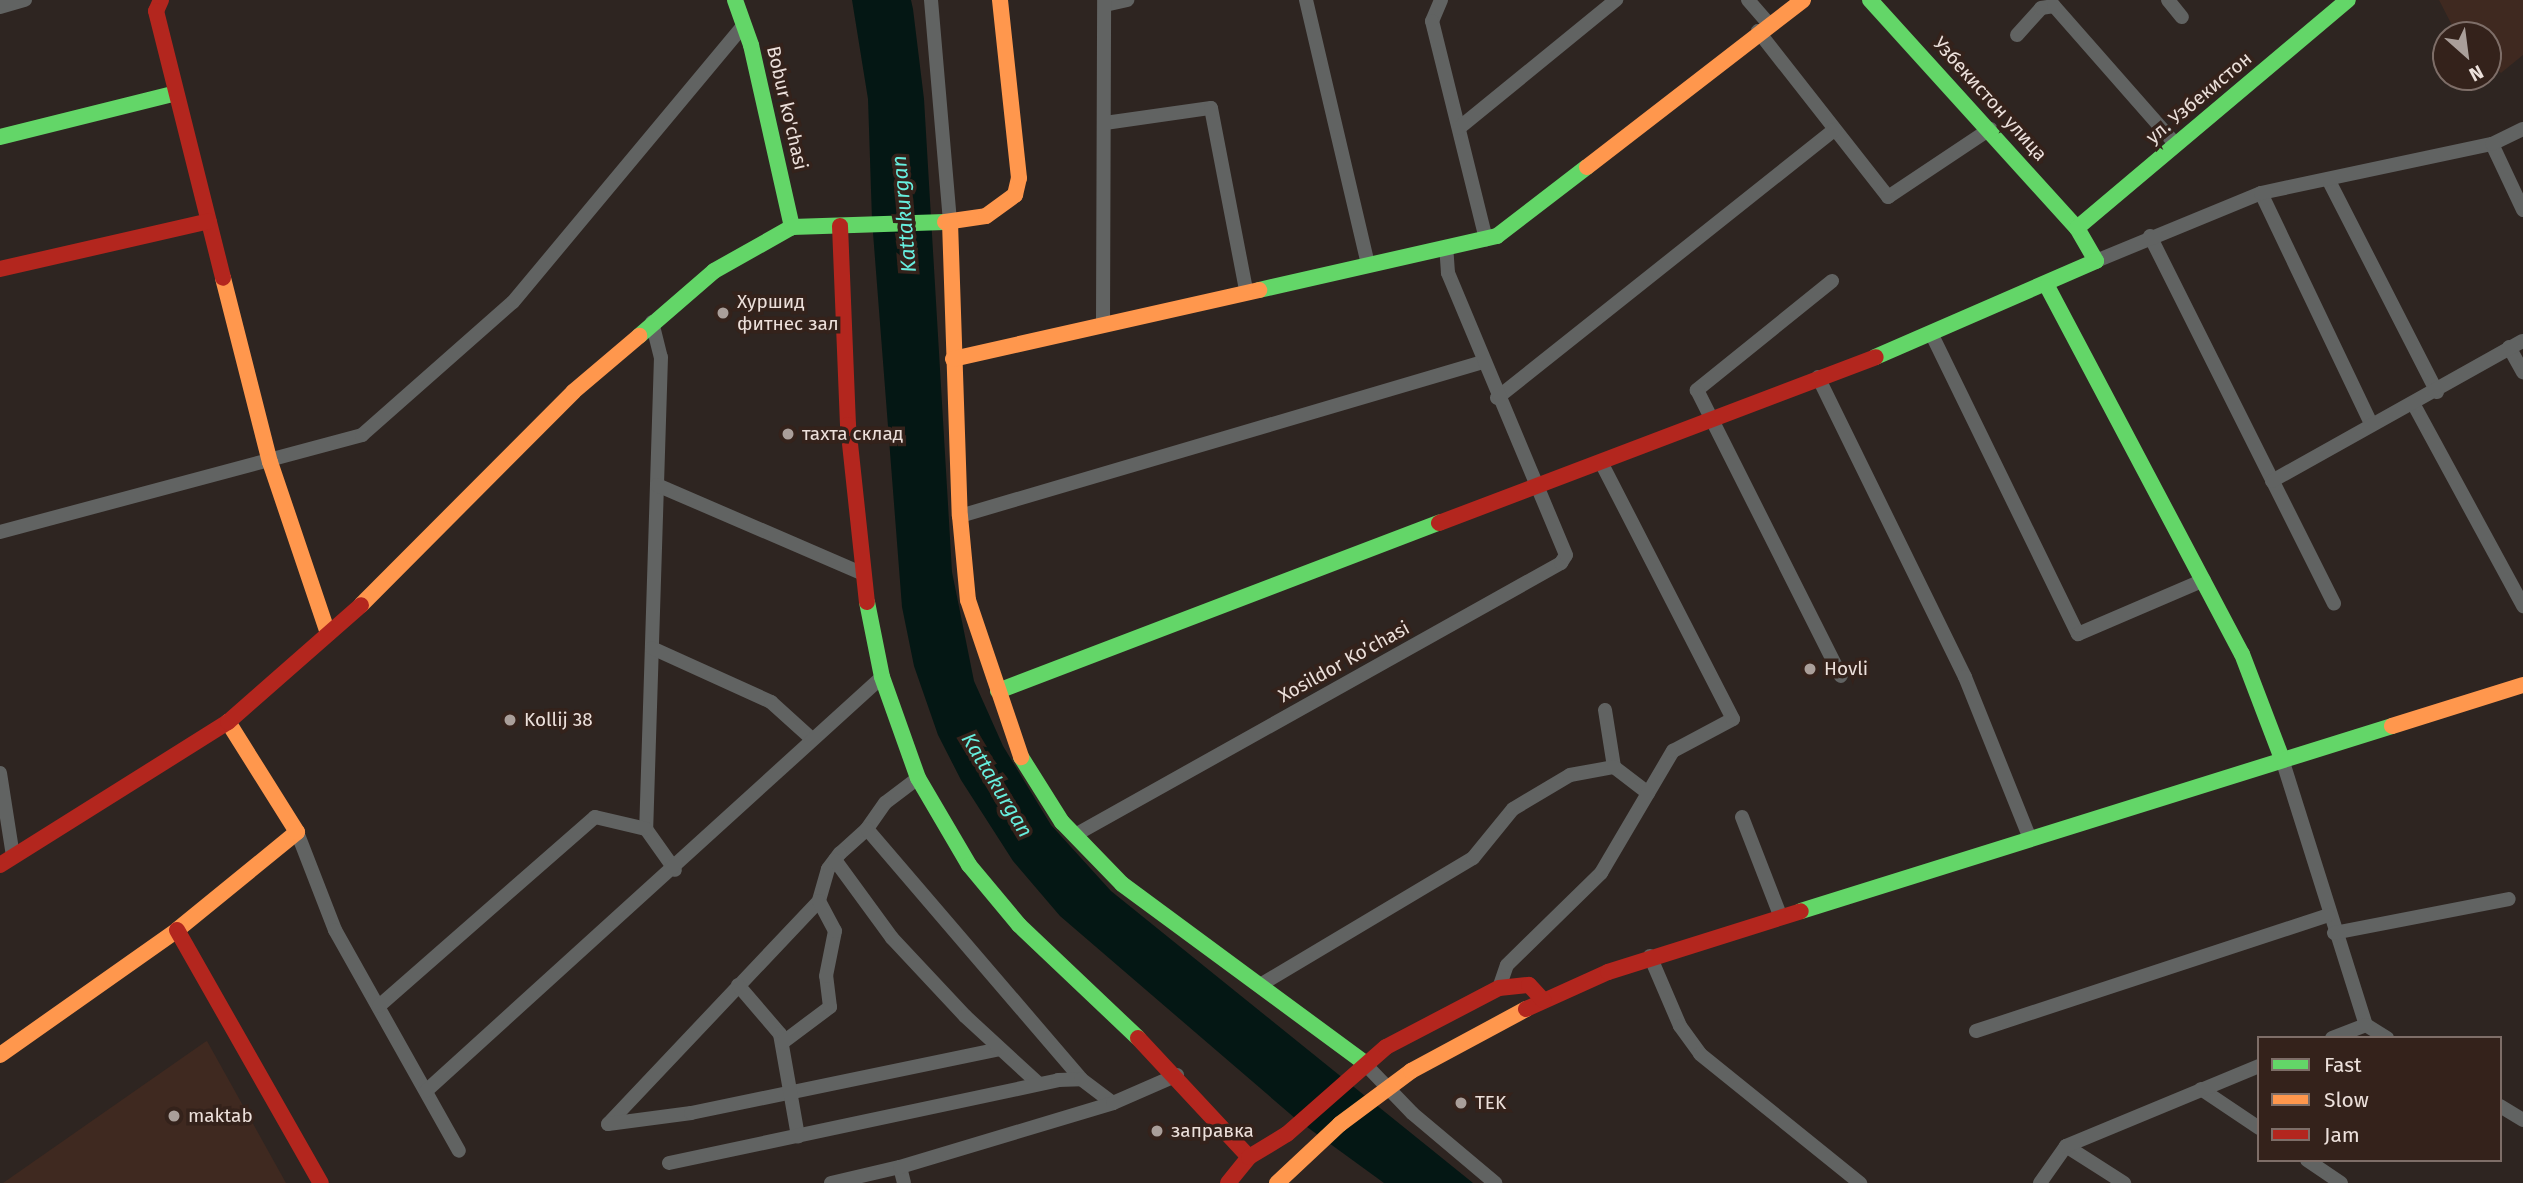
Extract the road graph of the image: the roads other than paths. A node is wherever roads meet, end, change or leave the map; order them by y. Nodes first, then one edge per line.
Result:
1 (25, 0) edge
2 (735, 0) edge
3 (931, 0) edge
4 (1000, 0) edge
5 (1127, 0) edge
6 (1306, 0) edge
7 (1441, 0) edge
8 (1616, 0) edge
9 (1748, 0) edge
10 (1803, 0) edge
11 (1870, 0) edge
12 (2168, 0) edge
13 (1105, 2) edge
14 (2337, 3) edge
15 (154, 4) edge
16 (0, 7) edge
17 (2182, 17) dead end
18 (744, 25) junction
19 (1763, 27) junction
20 (2017, 35) dead end
21 (176, 93) junction
22 (1105, 123) junction
23 (1459, 128) junction
24 (1990, 129) junction
25 (2523, 129) edge
26 (1834, 130) junction
27 (0, 137) edge
28 (2492, 144) junction
29 (2176, 145) junction
30 (2329, 181) junction
31 (2261, 193) junction
32 (2523, 210) edge
33 (209, 220) junction
34 (944, 222) junction
35 (840, 226) junction
36 (792, 227) junction
37 (2077, 228) junction
38 (2150, 236) junction
39 (1486, 239) junction
40 (1446, 247) junction
41 (2096, 261) junction
42 (1368, 264) junction
43 (0, 270) edge
44 (1832, 281) dead end
45 (2047, 286) junction
46 (1246, 290) junction
47 (652, 322) junction
48 (1103, 323) junction
49 (1932, 335) junction
50 (2516, 344) edge
51 (953, 359) junction
52 (1483, 362) junction
53 (2523, 372) edge
54 (1818, 377) junction
55 (2437, 392) junction
56 (1497, 398) junction
57 (2414, 405) junction
58 (1713, 417) junction
59 (2371, 424) junction
60 (270, 462) junction
61 (1601, 462) junction
62 (2272, 481) junction
63 (657, 485) junction
64 (1538, 487) junction
65 (960, 516) junction
66 (0, 532) edge
67 (861, 573) junction
68 (2204, 580) junction
69 (2334, 603) dead end
70 (2523, 606) edge
71 (328, 633) junction
72 (652, 648) junction
73 (1841, 676) dead end
74 (883, 677) junction
75 (2523, 685) edge
76 (998, 691) junction
77 (1605, 710) dead end
78 (228, 722) junction
79 (812, 739) junction
80 (2282, 759) junction
81 (1614, 767) junction
82 (0, 773) edge
83 (918, 778) junction
84 (1648, 793) junction
85 (1742, 817) dead end
86 (867, 829) junction
87 (646, 830) junction
88 (297, 832) junction
89 (1075, 835) junction
90 (2029, 836) junction
91 (835, 860) junction
92 (6, 861) edge
93 (675, 870) junction
94 (2508, 899) dead end
95 (819, 901) junction
96 (1780, 915) junction
97 (2328, 915) junction
98 (177, 930) junction
99 (2334, 933) junction
100 (1650, 956) junction
101 (738, 985) junction
102 (1260, 985) junction
103 (1499, 988) junction
104 (1543, 1000) junction
105 (379, 1006) junction
106 (2366, 1025) junction
107 (1976, 1031) dead end
108 (2337, 1036) edge
109 (2384, 1036) edge
110 (782, 1043) junction
111 (999, 1049) junction
112 (0, 1055) edge
113 (1358, 1066) junction
114 (2257, 1067) edge
115 (1177, 1075) junction
116 (1080, 1079) junction
117 (1039, 1084) junction
118 (2201, 1089) junction
119 (426, 1091) junction
120 (790, 1091) junction
121 (1113, 1103) junction
122 (2502, 1107) edge
123 (2523, 1120) edge
124 (2257, 1127) edge
125 (798, 1136) junction
126 (2067, 1146) junction
127 (459, 1151) dead end
128 (1249, 1157) junction
129 (2310, 1162) edge
130 (669, 1163) dead end
131 (900, 1167) junction
132 (321, 1183) edge
133 (831, 1183) edge
134 (904, 1183) edge
135 (1228, 1183) edge
136 (1277, 1183) edge
137 (1495, 1183) edge
138 (1860, 1183) edge
139 (2040, 1183) edge
140 (2124, 1183) edge
141 (2341, 1183) edge

1 - 16 street
2 - 18 street, Bobur ko'chasi
3 - 34 street
4 - 34 street
5 - 13 street
6 - 42 street
7 - 23 street
8 - 23 street
9 - 19 street
10 - 19 street
11 - 24 street, Узбекистон улица
12 - 17 street
13 - 22 street
14 - 29 street, ул. Узбекистон
15 - 21 street
18 - 36 street, Bobur ko'chasi
18 - 60 street
19 - 26 street
19 - 39 street
20 - 29 street
21 - 27 street
21 - 33 street
22 - 46 street
22 - 48 street
23 - 39 street
24 - 26 street
24 - 37 street, Узбекистон улица
25 - 28 street
26 - 56 street
28 - 30 street
28 - 32 street
29 - 37 street, ул. Узбекистон
30 - 31 street
30 - 55 street
31 - 38 street
31 - 59 street
33 - 43 street
33 - 60 street
34 - 35 street
34 - 51 street
35 - 36 street
35 - 67 street
36 - 47 street
37 - 41 street, Узбекистон улица
38 - 41 street
38 - 62 street
39 - 40 street
40 - 42 street
40 - 52 street
41 - 45 street
42 - 46 street
44 - 58 street
45 - 49 street
45 - 68 street
46 - 48 street
47 - 63 street
47 - 71 street
48 - 51 street
49 - 54 street
49 - 68 street
50 - 53 street
50 - 55 street
51 - 65 street
52 - 56 street
52 - 65 street
54 - 58 street
54 - 90 street
55 - 57 street
56 - 64 street
57 - 59 street
57 - 70 street
58 - 61 street
58 - 73 street
59 - 62 street
60 - 66 street
60 - 71 street
61 - 64 street
61 - 84 street
62 - 69 street
63 - 67 street
63 - 72 street
64 - 76 street
64 - 89 street, Xosildor Ko’chasi
65 - 76 street
67 - 74 street
68 - 80 street
71 - 78 street
72 - 79 street
72 - 87 street
74 - 79 street
74 - 83 street
75 - 80 street
76 - 89 street
77 - 81 street
78 - 88 street
78 - 92 street
79 - 93 street
80 - 90 street
80 - 97 street
81 - 84 street
81 - 102 street
82 - 92 street
83 - 86 street
83 - 115 street
84 - 103 street
85 - 96 street
86 - 91 street
86 - 116 street
87 - 93 street
87 - 105 street
88 - 98 street
88 - 105 street
89 - 102 street
90 - 96 street
91 - 95 street
91 - 111 street
93 - 119 street
94 - 99 street
95 - 101 street
95 - 110 street
96 - 100 street
97 - 99 street
97 - 107 street
98 - 112 street
98 - 132 street
99 - 106 street
100 - 104 street
100 - 138 street
101 - 110 street
101 - 120 street
102 - 113 street
103 - 104 street
103 - 113 street
104 - 136 street
105 - 119 street
106 - 108 street
106 - 109 street
110 - 120 street
111 - 117 street
111 - 120 street
113 - 128 street
113 - 137 street
114 - 118 street
115 - 121 street
115 - 128 street
116 - 117 street
116 - 121 street
117 - 125 street
118 - 124 street
118 - 126 street
119 - 127 street
120 - 125 street
121 - 131 street
122 - 123 street
125 - 130 street
126 - 139 street
126 - 140 street
128 - 135 street
129 - 141 street
131 - 133 street
131 - 134 street

